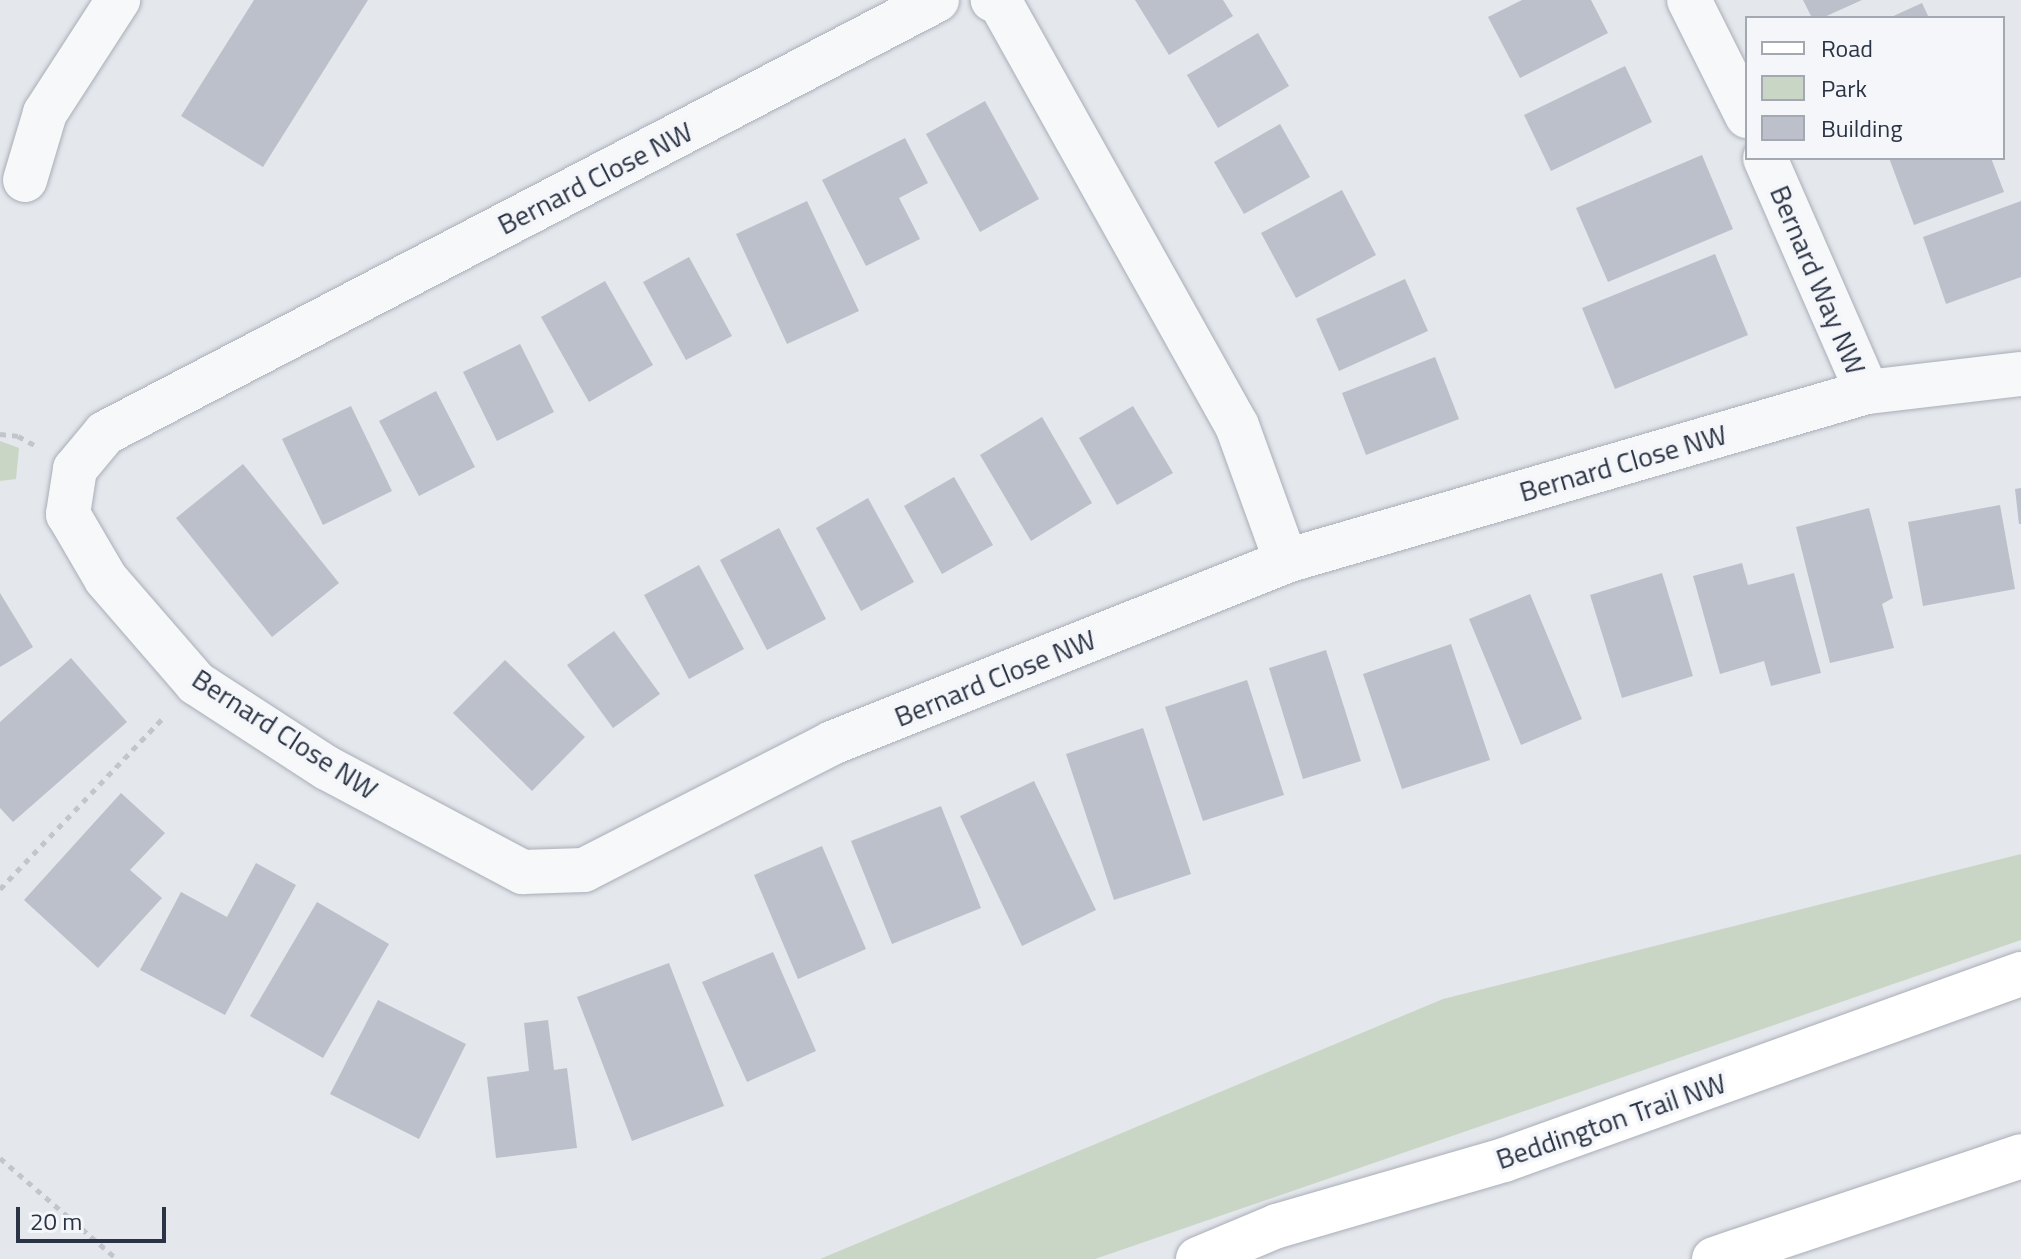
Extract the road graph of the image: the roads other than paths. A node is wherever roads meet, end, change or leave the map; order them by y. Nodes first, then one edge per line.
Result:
1 (118, 0) edge
2 (937, 0) edge
3 (993, 0) edge
4 (1689, 0) edge
5 (1745, 112) edge
6 (1766, 160) edge
7 (25, 180) dead end
8 (2021, 374) edge
9 (1867, 392) junction
10 (1286, 561) junction
11 (2021, 974) edge
12 (2021, 1156) edge
13 (1277, 1226) junction
14 (1185, 1259) edge
15 (1198, 1259) edge
16 (1714, 1259) edge

1 - 7 street
2 - 10 street, Bernard Close NW
3 - 10 street
4 - 5 street
6 - 9 street, Bernard Way NW
8 - 9 street, Bernard Way NW
9 - 10 street, Bernard Close NW
11 - 13 main road, Beddington Trail NW
12 - 16 main road
13 - 14 main road
13 - 15 main road, Beddington Trail NW

